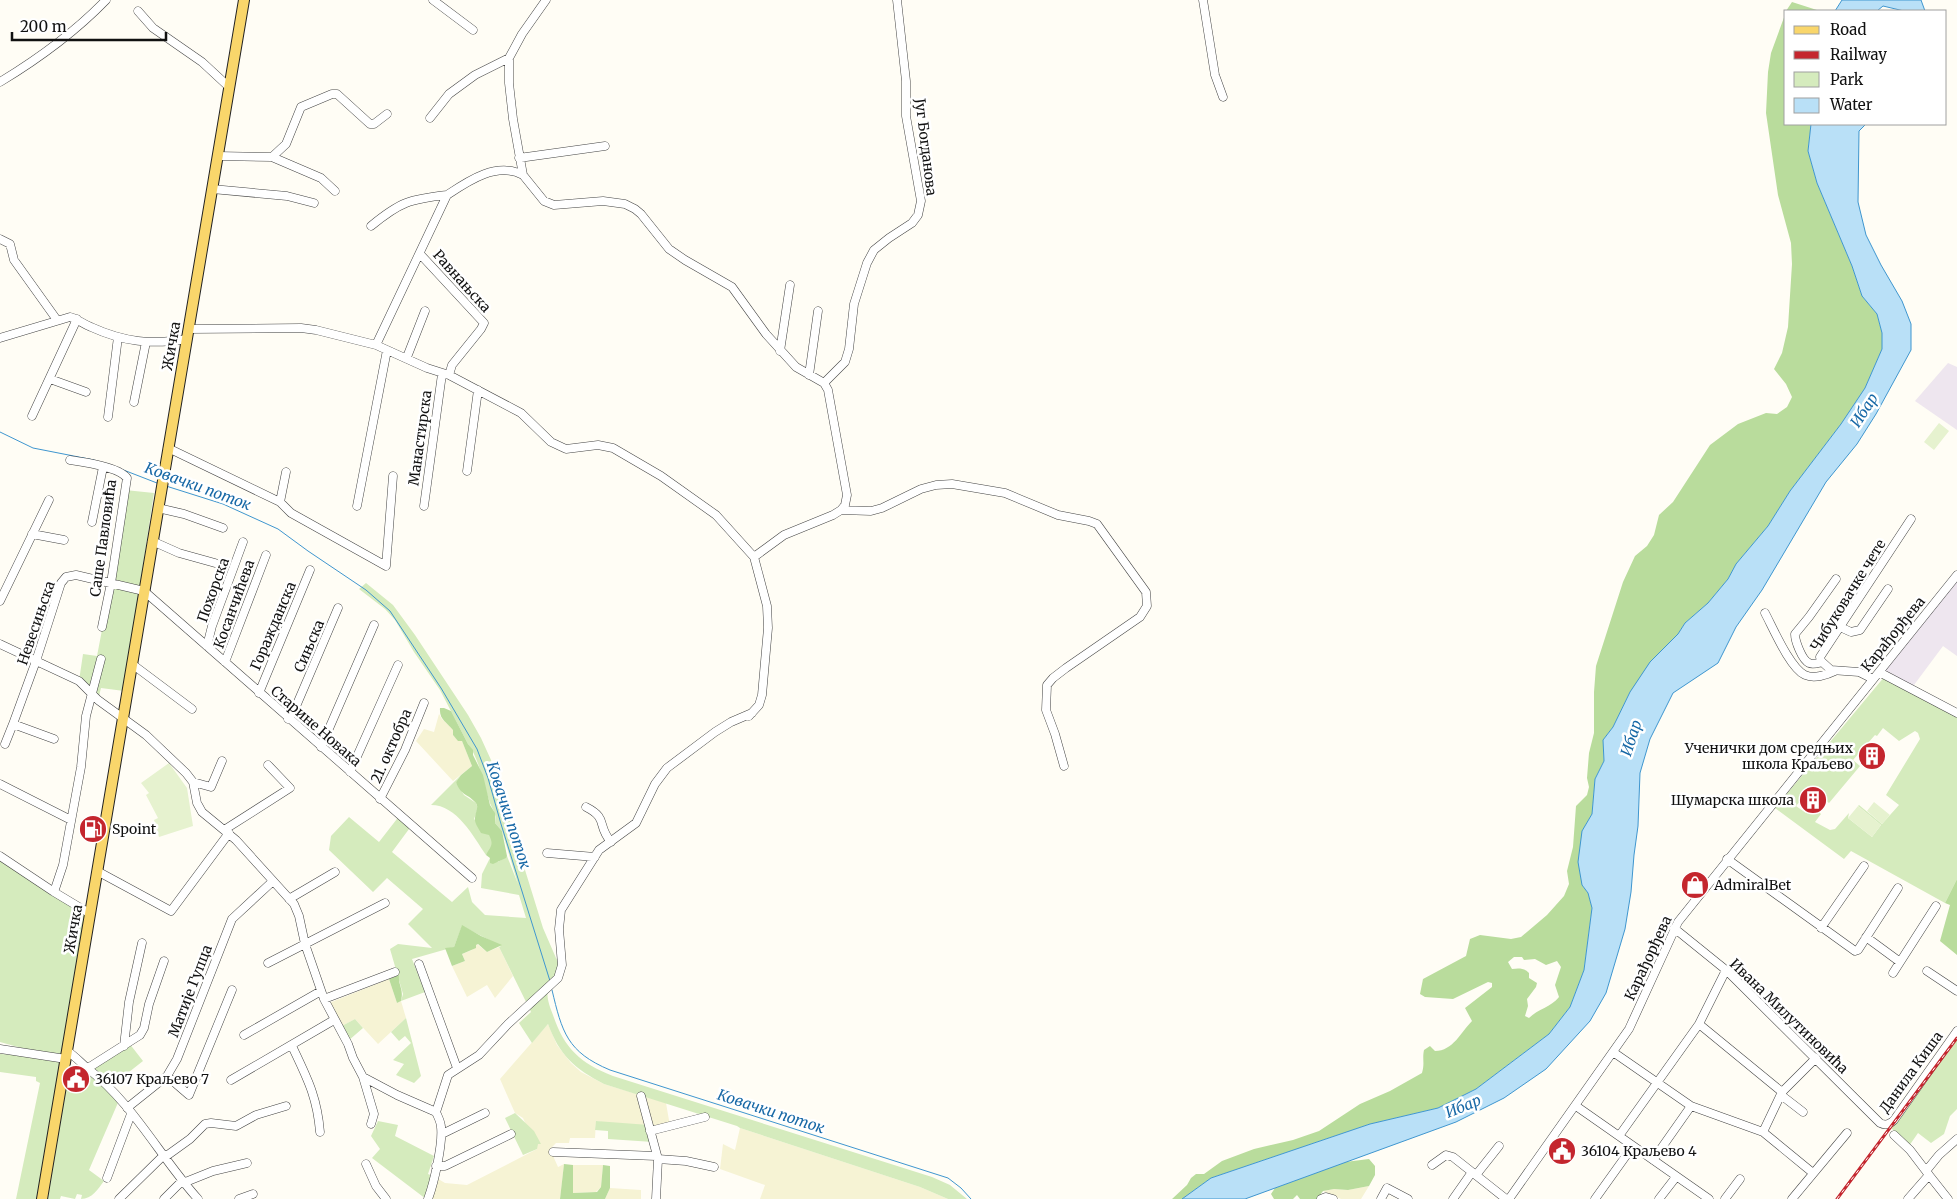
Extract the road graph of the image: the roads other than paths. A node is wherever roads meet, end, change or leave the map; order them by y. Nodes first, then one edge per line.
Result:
1 (106, 0) edge
2 (244, 0) edge
3 (433, 0) edge
4 (546, 0) edge
5 (897, 0) edge
6 (1203, 0) edge
7 (138, 11) dead end
8 (473, 30) dead end
9 (509, 58) junction
10 (0, 82) edge
11 (229, 87) junction
12 (1223, 97) dead end
13 (388, 114) dead end
14 (430, 118) dead end
15 (605, 146) dead end
16 (218, 156) junction
17 (272, 157) junction
18 (519, 158) junction
19 (523, 175) junction
20 (212, 189) junction
21 (335, 191) dead end
22 (448, 195) junction
23 (314, 203) dead end
24 (370, 226) dead end
25 (0, 239) edge
26 (420, 254) junction
27 (790, 286) dead end
28 (425, 311) dead end
29 (818, 312) dead end
30 (77, 319) junction
31 (57, 320) junction
32 (188, 334) junction
33 (118, 337) junction
34 (0, 338) edge
35 (146, 342) junction
36 (376, 345) junction
37 (387, 350) junction
38 (780, 350) junction
39 (406, 358) junction
40 (445, 374) junction
41 (809, 375) junction
42 (50, 379) junction
43 (824, 383) junction
44 (478, 390) junction
45 (86, 392) dead end
46 (134, 402) dead end
47 (32, 416) dead end
48 (108, 417) dead end
49 (168, 448) junction
50 (70, 460) dead end
51 (103, 467) junction
52 (467, 471) dead end
53 (286, 472) dead end
54 (393, 476) dead end
55 (48, 500) dead end
56 (280, 502) junction
57 (357, 506) dead end
58 (424, 506) dead end
59 (158, 508) junction
60 (841, 510) junction
61 (1911, 519) dead end
62 (92, 522) dead end
63 (223, 528) dead end
64 (32, 534) junction
65 (64, 540) dead end
66 (152, 541) junction
67 (243, 542) dead end
68 (266, 555) dead end
69 (754, 556) junction
70 (215, 563) dead end
71 (310, 570) dead end
72 (1957, 576) edge
73 (1836, 579) dead end
74 (111, 583) junction
75 (1888, 589) dead end
76 (144, 591) junction
77 (0, 601) edge
78 (338, 608) dead end
79 (1765, 613) dead end
80 (374, 625) dead end
81 (102, 627) dead end
82 (1840, 627) junction
83 (0, 644) edge
84 (207, 646) junction
85 (101, 659) dead end
86 (36, 661) junction
87 (225, 662) junction
88 (1822, 662) junction
89 (132, 664) junction
90 (398, 665) dead end
91 (1835, 671) junction
92 (1879, 672) junction
93 (1873, 679) junction
94 (91, 693) junction
95 (259, 693) junction
96 (424, 703) dead end
97 (192, 709) dead end
98 (1957, 713) edge
99 (123, 717) junction
100 (288, 719) junction
101 (13, 724) junction
102 (54, 739) dead end
103 (5, 744) dead end
104 (321, 747) junction
105 (222, 761) dead end
106 (268, 765) dead end
107 (1064, 766) dead end
108 (350, 772) junction
109 (193, 782) junction
110 (0, 784) edge
111 (380, 799) junction
112 (586, 807) dead end
113 (71, 820) junction
114 (226, 832) junction
115 (611, 842) junction
116 (547, 853) dead end
117 (0, 856) edge
118 (595, 856) junction
119 (1727, 859) junction
120 (1864, 866) dead end
121 (96, 871) junction
122 (335, 872) dead end
123 (472, 878) dead end
124 (273, 881) junction
125 (1898, 888) dead end
126 (54, 892) junction
127 (289, 899) junction
128 (385, 903) dead end
129 (1936, 906) dead end
130 (89, 913) junction
131 (1674, 928) junction
132 (1821, 928) junction
133 (1866, 937) junction
134 (142, 943) dead end
135 (305, 944) junction
136 (164, 961) dead end
137 (1900, 962) junction
138 (268, 963) dead end
139 (419, 964) dead end
140 (1726, 970) junction
141 (1927, 971) dead end
142 (395, 972) dead end
143 (1893, 973) dead end
144 (232, 990) dead end
145 (1957, 991) edge
146 (323, 995) junction
147 (334, 1020) junction
148 (1699, 1024) junction
149 (1957, 1031) edge
150 (244, 1035) dead end
151 (124, 1046) junction
152 (292, 1046) junction
153 (0, 1048) edge
154 (1613, 1052) junction
155 (66, 1055) junction
156 (1816, 1058) junction
157 (88, 1068) junction
158 (457, 1068) junction
159 (167, 1076) junction
160 (363, 1077) junction
161 (231, 1080) dead end
162 (1657, 1082) junction
163 (1781, 1093) junction
164 (641, 1096) dead end
165 (286, 1106) dead end
166 (1576, 1106) junction
167 (1691, 1106) junction
168 (129, 1111) junction
169 (436, 1112) junction
170 (1803, 1112) dead end
171 (484, 1113) dead end
172 (705, 1117) dead end
173 (371, 1124) dead end
174 (1884, 1125) joint
175 (650, 1131) junction
176 (320, 1132) dead end
177 (1763, 1132) junction
178 (1847, 1133) dead end
179 (442, 1134) junction
180 (511, 1134) dead end
181 (1894, 1135) dead end
182 (1619, 1136) junction
183 (1957, 1139) edge
184 (1499, 1146) dead end
185 (1633, 1146) junction
186 (553, 1152) dead end
187 (165, 1156) junction
188 (657, 1157) junction
189 (1653, 1160) junction
190 (247, 1163) dead end
191 (366, 1164) dead end
192 (1432, 1165) dead end
193 (436, 1166) junction
194 (714, 1167) dead end
195 (1813, 1173) junction
196 (1927, 1173) junction
197 (1474, 1174) junction
198 (1676, 1177) junction
199 (107, 1178) dead end
200 (1740, 1179) dead end
201 (182, 1182) junction
202 (253, 1194) dead end
203 (42, 1199) edge
204 (119, 1199) edge
205 (164, 1199) edge
206 (198, 1199) edge
207 (239, 1199) edge
208 (386, 1199) edge
209 (428, 1199) edge
210 (656, 1199) edge
211 (1321, 1199) edge
212 (1333, 1199) edge
213 (1381, 1199) edge
214 (1408, 1199) edge
215 (1453, 1199) edge
216 (1507, 1199) edge
217 (1595, 1199) edge
218 (1659, 1199) edge
219 (1709, 1199) edge
220 (1725, 1199) edge
221 (1792, 1199) edge
222 (1908, 1199) edge
223 (1948, 1199) edge

1 - 10 street
2 - 11 main road, Жичка
3 - 8 street
4 - 9 street
5 - 43 street, Југ Богданова
6 - 12 street
7 - 11 street
9 - 14 street
9 - 18 street
11 - 16 main road, Жичка
13 - 17 street
15 - 18 street
16 - 17 street
16 - 20 main road, Жичка
17 - 21 street
18 - 19 street
19 - 22 street
19 - 38 street
20 - 23 street
20 - 32 main road, Жичка
22 - 24 street
22 - 26 street
25 - 31 street
26 - 36 street
26 - 40 street, Равнањска
27 - 38 street
28 - 39 street
29 - 41 street
30 - 31 street
30 - 33 street
30 - 42 street
31 - 34 street
32 - 35 street
32 - 36 street
32 - 49 main road, Жичка
33 - 35 street
33 - 48 street
35 - 46 street
36 - 37 street
37 - 39 street
37 - 57 street
38 - 41 street
39 - 40 street
40 - 44 street
40 - 58 street, Манастирска
41 - 43 street
42 - 45 street
42 - 47 street
43 - 60 street
44 - 52 street
44 - 69 street
49 - 56 street
49 - 59 main road, Жичка
50 - 51 street, Саше Павловића
51 - 62 street, Саше Павловића
51 - 74 street, Саше Павловића
53 - 56 street
54 - 56 street
55 - 64 street
59 - 63 street
59 - 66 main road, Жичка
60 - 69 street
60 - 107 street
61 - 82 street, Чибуковачке чете
64 - 65 street
64 - 77 street
66 - 70 street
66 - 76 main road, Жичка
67 - 84 street, Похорска
68 - 87 street, Косанчићева
69 - 115 street
71 - 95 street, Горажданска
72 - 92 street, Карађорђева
73 - 88 street
74 - 76 street, Невесињска
74 - 81 street, Саше Павловића
74 - 86 street, Невесињска
75 - 82 street
76 - 84 street, Старине Новака
76 - 89 main road, Жичка
78 - 100 street, Сињска
79 - 91 street
80 - 104 street
82 - 88 street, Чибуковачке чете
83 - 86 street
84 - 87 street, Старине Новака
85 - 94 street
86 - 94 street
86 - 101 street, Невесињска
87 - 95 street, Старине Новака
88 - 91 street, Чибуковачке чете
89 - 97 street
89 - 99 main road, Жичка
90 - 108 street
91 - 93 street
92 - 93 street, Карађорђева
92 - 98 street
93 - 119 street, Карађорђева
94 - 99 street
94 - 113 street
95 - 100 street, Старине Новака
96 - 111 street, 21. октобра
99 - 109 street
99 - 121 main road, Жичка
100 - 104 street, Старине Новака
101 - 102 street
101 - 103 street, Невесињска
104 - 108 street, Старине Новака
105 - 109 street
106 - 114 street
108 - 111 street, Старине Новака
109 - 114 street
110 - 113 street
111 - 123 street, Старине Новака
112 - 115 street
113 - 126 street
114 - 121 street
114 - 124 street
115 - 118 street
116 - 118 street
117 - 126 street
118 - 158 street
119 - 131 street, Карађорђева
119 - 132 street
120 - 132 street
121 - 130 main road, Жичка
122 - 127 street
124 - 127 street
124 - 159 street, Матије Гупца
125 - 133 street
126 - 130 street
127 - 135 street
128 - 135 street
129 - 137 street
130 - 155 main road, Жичка
131 - 140 street, Ивана Милутиновића
131 - 154 street, Карађорђева
132 - 133 street
133 - 137 street
134 - 151 street
135 - 138 street
135 - 146 street
136 - 151 street
137 - 143 street
139 - 158 street
140 - 148 street
140 - 156 street, Ивана Милутиновића
141 - 145 street
142 - 146 street
144 - 159 street
146 - 147 street
146 - 150 street
147 - 152 street
147 - 160 street
148 - 162 street
148 - 163 street
149 - 174 street, Данила Киша
151 - 157 street
152 - 161 street
152 - 176 street
153 - 155 street
154 - 162 street
154 - 166 street, Карађорђева
155 - 157 street
155 - 203 main road, Жичка
156 - 163 street
156 - 174 street, Ивана Милутиновића
157 - 168 street
158 - 169 street
159 - 168 street, Матије Гупца
160 - 169 street
160 - 173 street
162 - 167 street
162 - 182 street
163 - 170 street
163 - 177 street
164 - 175 street
165 - 187 street
166 - 182 street
166 - 216 street, Карађорђева
167 - 177 street
167 - 189 street
168 - 187 street
168 - 199 street
169 - 179 street
171 - 179 street
172 - 175 street
175 - 188 street
177 - 195 street
178 - 195 street
179 - 193 street
180 - 193 street
181 - 196 street
182 - 185 street
183 - 196 street
184 - 197 street
185 - 189 street
185 - 217 street
186 - 188 street
187 - 201 street
187 - 204 street
188 - 194 street
188 - 210 street
189 - 198 street
190 - 201 street
191 - 208 street
192 - 197 street, Карађорђева
193 - 209 street
195 - 221 street
196 - 222 street
196 - 223 street
197 - 215 street
197 - 216 street, Карађорђева
198 - 218 street
198 - 219 street
200 - 220 street
201 - 205 street
201 - 206 street
202 - 207 street
211 - 212 street
213 - 214 street

